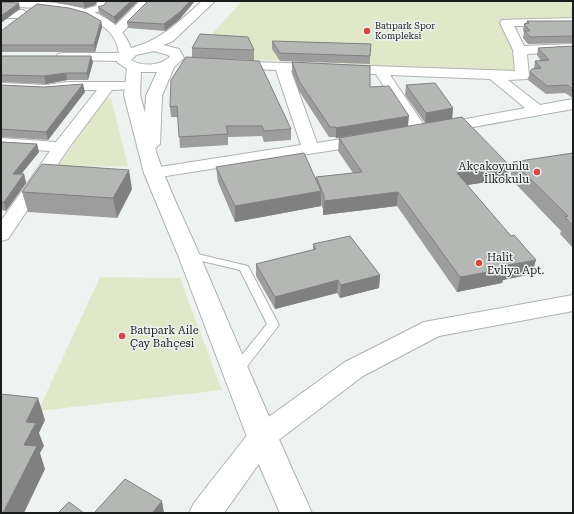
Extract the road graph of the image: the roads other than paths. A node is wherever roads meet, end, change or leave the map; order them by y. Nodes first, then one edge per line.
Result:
1 (104, 1) edge
2 (146, 1) edge
3 (208, 1) edge
4 (224, 1) edge
5 (1, 3) edge
6 (38, 3) edge
7 (86, 12) junction
8 (1, 14) edge
9 (23, 14) junction
10 (208, 19) dead end
11 (573, 22) edge
12 (7, 26) edge
13 (117, 31) junction
14 (187, 43) dead end
15 (146, 48) junction
16 (573, 48) edge
17 (520, 50) junction
18 (47, 57) edge
19 (128, 59) junction
20 (172, 59) junction
21 (221, 64) edge
22 (282, 66) junction
23 (381, 71) junction
24 (494, 75) junction
25 (132, 86) junction
26 (1, 87) edge
27 (107, 87) junction
28 (569, 109) edge
29 (538, 111) junction
30 (381, 138) edge
31 (1, 143) edge
32 (61, 147) junction
33 (311, 149) junction
34 (153, 173) junction
35 (1, 235) edge
36 (189, 255) junction
37 (573, 303) edge
38 (236, 371) junction
39 (262, 437) junction
40 (206, 513) edge
41 (296, 513) edge

1 - 7 street
2 - 13 street
3 - 15 main road
4 - 10 main road
5 - 6 main road
6 - 7 main road
6 - 9 street
7 - 13 main road
8 - 9 street
9 - 12 street
11 - 17 street
13 - 19 main road
14 - 20 main road
15 - 19 main road
15 - 20 main road
16 - 17 street
17 - 24 street
18 - 19 street
19 - 20 main road
19 - 25 main road
20 - 34 main road
21 - 22 street
22 - 23 street
22 - 33 street
23 - 24 street
23 - 29 street
24 - 29 street
25 - 27 street
25 - 34 main road
26 - 27 street
27 - 32 street
28 - 29 street
30 - 33 street
31 - 32 street
32 - 35 street
33 - 34 street
34 - 36 main road
36 - 38 main road
36 - 38 lane
37 - 39 main road
38 - 39 main road
39 - 40 main road
39 - 41 main road

